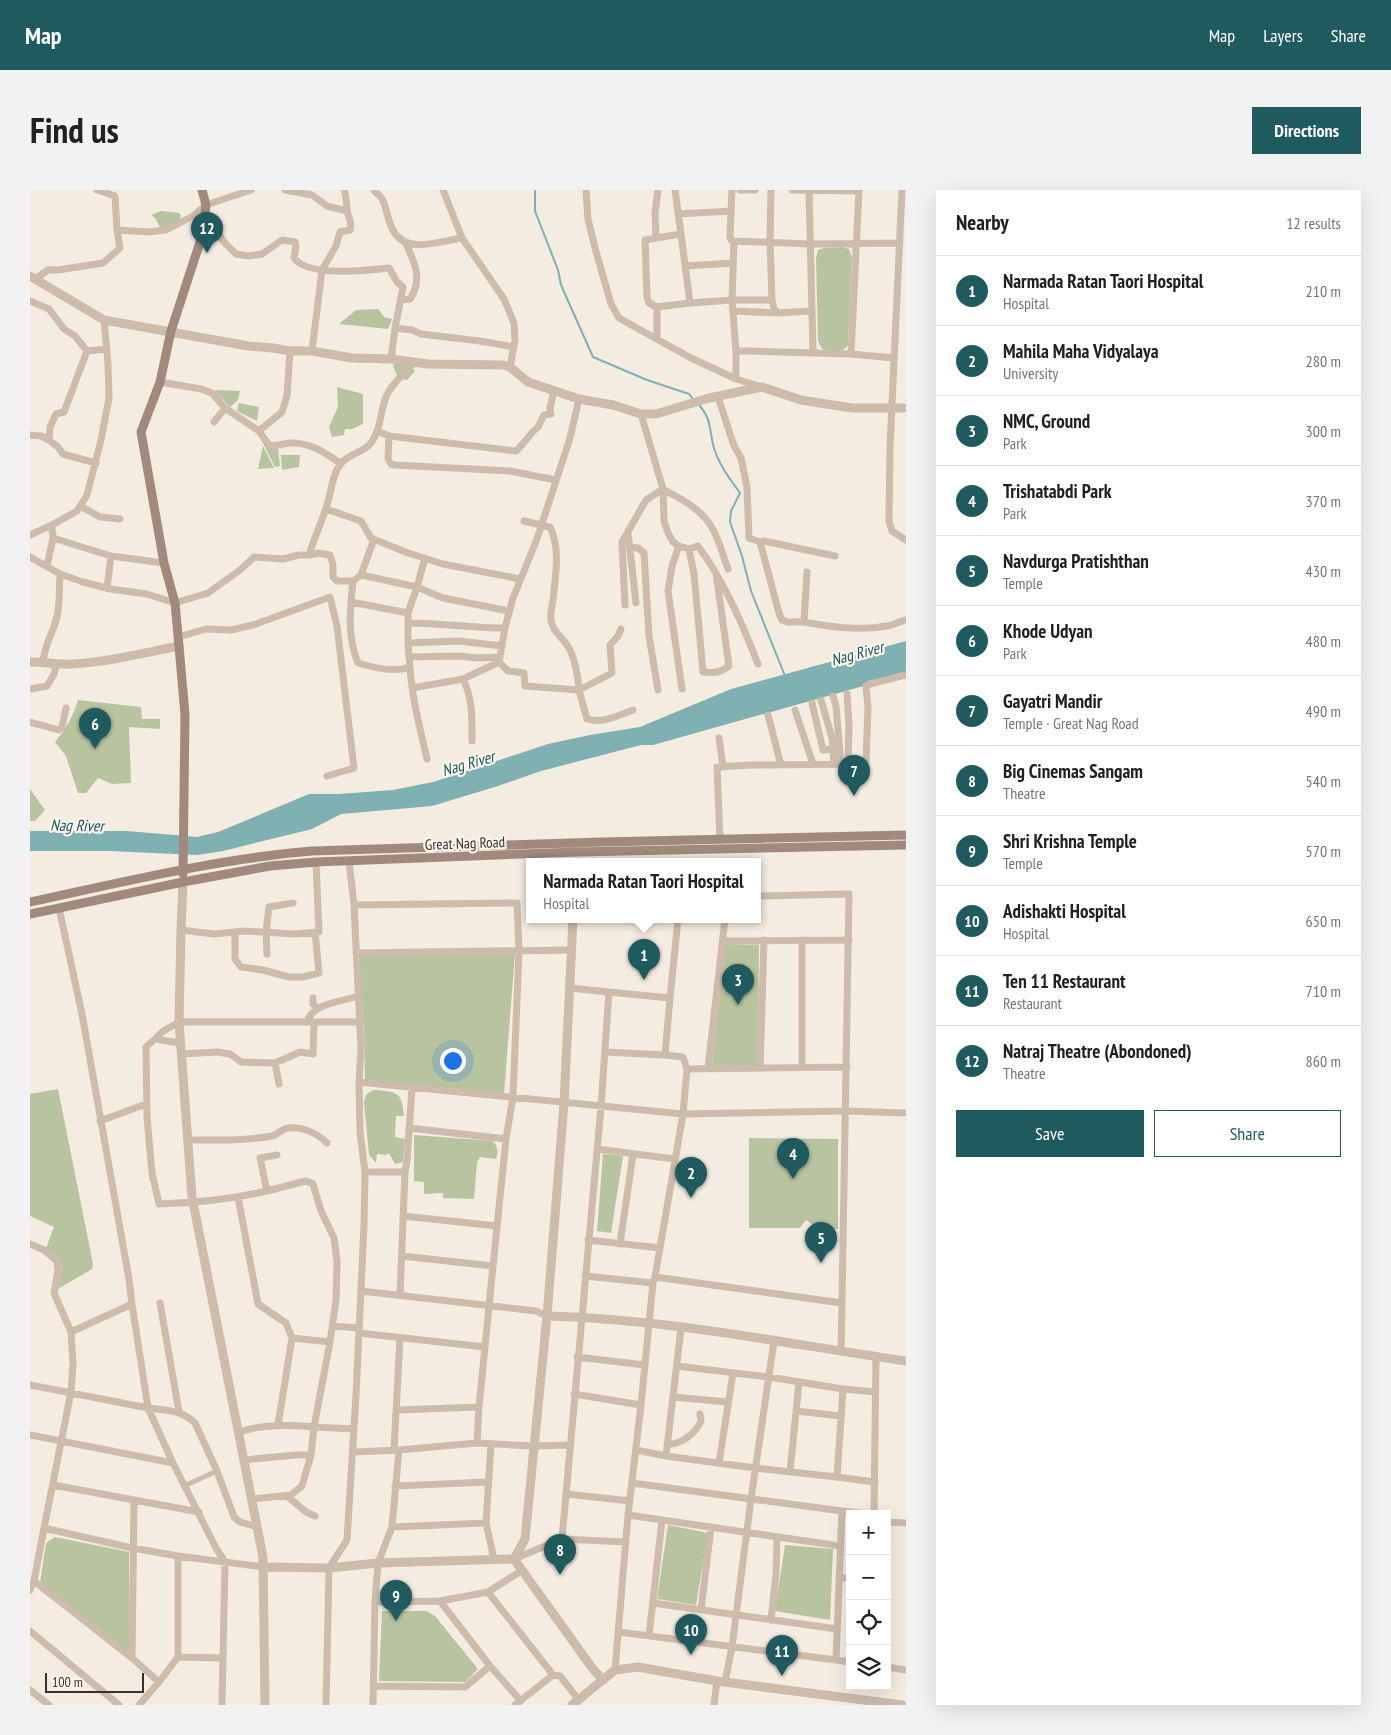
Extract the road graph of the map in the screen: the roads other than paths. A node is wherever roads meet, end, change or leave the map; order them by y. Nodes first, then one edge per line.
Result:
1 (99, 190) edge
2 (202, 190) edge
3 (251, 190) edge
4 (285, 190) edge
5 (344, 190) edge
6 (374, 190) edge
7 (443, 190) edge
8 (586, 190) edge
9 (658, 190) edge
10 (675, 190) edge
11 (732, 190) edge
12 (740, 190) edge
13 (755, 190) edge
14 (771, 190) edge
15 (792, 190) edge
16 (809, 190) edge
17 (902, 190) edge
18 (859, 191) edge
19 (206, 205) junction
20 (731, 211) junction
21 (347, 212) junction
22 (678, 214) junction
23 (204, 216) junction
24 (117, 230) junction
25 (681, 234) junction
26 (462, 238) junction
27 (656, 238) junction
28 (734, 241) junction
29 (770, 242) junction
30 (406, 244) junction
31 (810, 244) junction
32 (857, 244) junction
33 (900, 244) junction
34 (733, 263) junction
35 (684, 266) junction
36 (322, 270) junction
37 (32, 278) edge
38 (401, 300) junction
39 (732, 300) junction
40 (772, 300) junction
41 (30, 301) edge
42 (690, 303) junction
43 (657, 307) junction
44 (733, 311) junction
45 (812, 311) junction
46 (778, 313) junction
47 (104, 320) junction
48 (395, 328) junction
49 (171, 331) junction
50 (657, 338) junction
51 (514, 347) junction
52 (106, 349) junction
53 (86, 351) junction
54 (312, 351) junction
55 (736, 351) junction
56 (290, 352) junction
57 (813, 353) junction
58 (851, 354) junction
59 (894, 358) junction
60 (391, 359) junction
61 (416, 362) junction
62 (510, 367) junction
63 (736, 380) junction
64 (160, 382) junction
65 (762, 387) junction
66 (554, 390) junction
67 (718, 396) junction
68 (579, 399) junction
69 (906, 402) edge
70 (898, 407) edge
71 (225, 408) junction
72 (641, 414) junction
73 (214, 422) dead end
74 (259, 431) junction
75 (378, 431) junction
76 (30, 435) edge
77 (389, 436) junction
78 (49, 440) junction
79 (96, 463) junction
80 (340, 463) junction
81 (556, 480) junction
82 (663, 488) junction
83 (80, 506) junction
84 (326, 509) junction
85 (120, 519) dead end
86 (524, 521) dead end
87 (52, 525) junction
88 (541, 525) junction
89 (628, 532) junction
90 (30, 535) edge
91 (53, 538) junction
92 (374, 539) junction
93 (906, 540) edge
94 (764, 541) dead end
95 (679, 546) junction
96 (630, 547) junction
97 (689, 549) junction
98 (309, 555) junction
99 (111, 556) junction
100 (835, 556) dead end
101 (30, 557) edge
102 (425, 558) junction
103 (164, 563) junction
104 (47, 566) junction
105 (728, 569) dead end
106 (716, 572) junction
107 (807, 572) dead end
108 (60, 574) junction
109 (361, 576) junction
110 (520, 579) junction
111 (353, 580) junction
112 (417, 587) junction
113 (107, 588) junction
114 (351, 602) junction
115 (175, 603) junction
116 (636, 603) dead end
117 (625, 605) dead end
118 (509, 611) junction
119 (408, 613) junction
120 (906, 620) edge
121 (804, 622) junction
122 (408, 623) junction
123 (505, 628) junction
124 (621, 629) dead end
125 (179, 642) junction
126 (408, 643) junction
127 (502, 646) junction
128 (409, 657) junction
129 (499, 659) junction
130 (30, 662) edge
131 (43, 662) junction
132 (57, 663) junction
133 (758, 664) dead end
134 (410, 668) junction
135 (906, 675) edge
136 (463, 679) junction
137 (412, 688) junction
138 (30, 689) edge
139 (682, 689) dead end
140 (579, 690) junction
141 (658, 690) dead end
142 (846, 694) dead end
143 (833, 696) dead end
144 (821, 700) dead end
145 (812, 703) dead end
146 (66, 708) dead end
147 (633, 710) dead end
148 (795, 710) dead end
149 (768, 715) dead end
150 (30, 722) edge
151 (719, 738) dead end
152 (472, 741) dead end
153 (832, 749) junction
154 (427, 759) dead end
155 (813, 764) junction
156 (841, 764) junction
157 (781, 765) junction
158 (723, 767) junction
159 (327, 776) dead end
160 (906, 829) edge
161 (902, 835) edge
162 (720, 840) junction
163 (902, 845) edge
164 (906, 851) edge
165 (576, 852) edge
166 (349, 861) junction
167 (316, 862) junction
168 (183, 866) junction
169 (184, 882) junction
170 (761, 896) edge
171 (30, 902) edge
172 (293, 903) dead end
173 (354, 906) junction
174 (58, 908) junction
175 (30, 914) edge
176 (573, 923) edge
177 (678, 923) edge
178 (725, 923) edge
179 (181, 930) junction
180 (234, 932) junction
181 (266, 932) junction
182 (315, 932) junction
183 (764, 940) junction
184 (802, 940) junction
185 (849, 940) junction
186 (723, 941) junction
187 (572, 950) junction
188 (519, 951) junction
189 (356, 953) junction
190 (267, 954) dead end
191 (570, 988) junction
192 (609, 992) junction
193 (358, 996) junction
194 (313, 998) dead end
195 (670, 998) junction
196 (318, 1008) junction
197 (179, 1022) junction
198 (359, 1022) junction
199 (311, 1023) junction
200 (155, 1040) junction
201 (180, 1043) junction
202 (604, 1052) junction
203 (180, 1054) junction
204 (665, 1055) junction
205 (275, 1063) junction
206 (802, 1067) junction
207 (847, 1067) junction
208 (708, 1068) junction
209 (760, 1068) junction
210 (687, 1069) junction
211 (359, 1082) junction
212 (280, 1084) dead end
213 (412, 1088) junction
214 (513, 1097) junction
215 (564, 1103) junction
216 (146, 1104) junction
217 (601, 1106) junction
218 (845, 1111) junction
219 (906, 1113) edge
220 (682, 1114) junction
221 (100, 1121) junction
222 (409, 1128) junction
223 (506, 1139) junction
224 (187, 1140) junction
225 (327, 1143) dead end
226 (597, 1149) junction
227 (633, 1154) junction
228 (277, 1155) dead end
229 (674, 1159) junction
230 (365, 1172) junction
231 (405, 1172) junction
232 (267, 1191) junction
233 (238, 1197) junction
234 (192, 1202) junction
235 (403, 1216) junction
236 (498, 1226) junction
237 (588, 1240) junction
238 (30, 1244) edge
239 (620, 1244) junction
240 (660, 1248) junction
241 (402, 1256) junction
242 (493, 1266) junction
243 (585, 1276) junction
244 (654, 1280) junction
245 (361, 1291) junction
246 (400, 1295) junction
247 (842, 1302) junction
248 (160, 1303) dead end
249 (132, 1304) junction
250 (490, 1306) junction
251 (547, 1316) junction
252 (581, 1317) junction
253 (649, 1323) junction
254 (332, 1326) junction
255 (681, 1328) junction
256 (359, 1330) junction
257 (70, 1332) junction
258 (292, 1338) junction
259 (400, 1338) junction
260 (774, 1341) junction
261 (330, 1342) junction
262 (485, 1347) junction
263 (841, 1352) junction
264 (578, 1357) junction
265 (876, 1357) junction
266 (906, 1361) edge
267 (645, 1365) junction
268 (677, 1366) junction
269 (732, 1373) junction
270 (769, 1377) junction
271 (799, 1382) junction
272 (30, 1385) edge
273 (843, 1388) junction
274 (71, 1392) junction
275 (876, 1392) junction
276 (574, 1394) junction
277 (673, 1397) junction
278 (728, 1402) junction
279 (641, 1405) junction
280 (479, 1407) junction
281 (148, 1408) junction
282 (397, 1410) junction
283 (796, 1411) junction
284 (179, 1412) junction
285 (700, 1414) dead end
286 (841, 1416) junction
287 (278, 1425) junction
288 (314, 1427) junction
289 (354, 1430) junction
290 (238, 1432) junction
291 (30, 1436) edge
292 (62, 1442) junction
293 (478, 1443) junction
294 (491, 1444) junction
295 (668, 1444) junction
296 (570, 1445) junction
297 (534, 1446) junction
298 (396, 1450) junction
299 (636, 1450) junction
300 (353, 1452) junction
301 (311, 1455) junction
302 (666, 1456) junction
303 (244, 1460) junction
304 (173, 1463) junction
305 (719, 1463) junction
306 (755, 1468) junction
307 (217, 1472) junction
308 (790, 1472) junction
309 (837, 1477) junction
310 (488, 1482) junction
311 (875, 1482) junction
312 (632, 1483) junction
313 (52, 1485) junction
314 (184, 1486) junction
315 (395, 1486) junction
316 (566, 1494) junction
317 (287, 1496) junction
318 (251, 1499) junction
319 (751, 1499) junction
320 (134, 1501) junction
321 (630, 1501) junction
322 (874, 1510) edge
323 (842, 1511) junction
324 (846, 1511) edge
325 (199, 1512) junction
326 (628, 1515) junction
327 (315, 1516) dead end
328 (662, 1520) junction
329 (891, 1522) edge
330 (486, 1523) junction
331 (906, 1523) edge
332 (257, 1527) junction
333 (392, 1527) junction
334 (44, 1528) junction
335 (712, 1528) junction
336 (746, 1532) junction
337 (777, 1538) junction
338 (562, 1539) junction
339 (626, 1542) junction
340 (840, 1546) junction
341 (132, 1548) junction
342 (178, 1556) junction
343 (494, 1559) junction
344 (514, 1559) junction
345 (225, 1562) junction
346 (378, 1563) junction
347 (264, 1567) junction
348 (329, 1568) junction
349 (522, 1571) junction
350 (839, 1578) junction
351 (846, 1578) edge
352 (34, 1581) junction
353 (30, 1590) edge
354 (488, 1592) junction
355 (440, 1601) junction
356 (375, 1602) junction
357 (653, 1603) junction
358 (702, 1610) junction
359 (736, 1615) junction
360 (770, 1620) junction
361 (837, 1629) junction
362 (30, 1631) edge
363 (619, 1632) junction
364 (650, 1636) junction
365 (732, 1647) junction
366 (178, 1657) junction
367 (132, 1658) junction
368 (222, 1658) junction
369 (836, 1660) junction
370 (846, 1661) edge
371 (490, 1666) junction
372 (891, 1668) edge
373 (615, 1670) junction
374 (906, 1670) edge
375 (553, 1674) junction
376 (602, 1679) junction
377 (721, 1681) junction
378 (159, 1682) junction
379 (374, 1686) junction
380 (30, 1690) edge
381 (575, 1702) edge
382 (518, 1703) edge
383 (873, 1703) edge
384 (49, 1705) edge
385 (119, 1705) edge
386 (139, 1705) edge
387 (222, 1705) edge
388 (265, 1705) edge
389 (326, 1705) edge
390 (373, 1705) edge
391 (714, 1705) edge
392 (902, 1705) edge

1 - 24 street
2 - 19 main road
3 - 19 street
4 - 21 street
5 - 21 street
6 - 30 street
7 - 26 street
8 - 50 street
9 - 27 street
10 - 22 street
11 - 20 street
12 - 13 street
14 - 29 street
15 - 16 street
16 - 18 street
16 - 31 street
17 - 33 street
18 - 32 street
19 - 23 main road
19 - 24 street
20 - 22 street
20 - 28 street
21 - 36 street
22 - 25 street
23 - 36 street
23 - 49 main road
24 - 37 street
25 - 27 street
25 - 35 street
26 - 30 street
26 - 51 street
27 - 43 street
28 - 29 street
28 - 34 street
29 - 31 street
29 - 40 street
30 - 38 street
31 - 32 street
31 - 45 street
32 - 33 street
32 - 58 street
33 - 59 street
34 - 35 street
34 - 39 street
35 - 42 street
36 - 38 street
36 - 54 street
37 - 47 street
38 - 48 street
39 - 40 street
39 - 42 street
39 - 44 street
40 - 46 street
41 - 53 street
42 - 43 street
43 - 50 street
44 - 46 street
44 - 55 street
45 - 46 street
45 - 57 street
47 - 49 street
47 - 52 street
48 - 51 street
48 - 60 street
49 - 56 street
49 - 64 main road
50 - 63 street
51 - 62 street
52 - 53 street
52 - 79 street
53 - 78 street
54 - 56 street
54 - 60 street
55 - 57 street
55 - 63 street
56 - 74 street
57 - 58 street
58 - 59 street
59 - 70 street
60 - 61 street
61 - 62 street
61 - 75 street
62 - 66 street
63 - 65 street
64 - 71 street
64 - 103 main road
65 - 67 street
65 - 70 street
66 - 68 street
66 - 77 street
67 - 72 street
67 - 121 street
68 - 72 street
68 - 81 street
69 - 70 street
70 - 93 street
71 - 73 street
71 - 74 street
72 - 82 street
74 - 80 street
75 - 77 street
75 - 80 street
76 - 78 street
77 - 81 street
78 - 79 street
79 - 83 street
80 - 84 street
81 - 88 street
82 - 89 street
82 - 95 street
82 - 105 street
83 - 85 street
83 - 87 street
84 - 92 street
84 - 98 street
86 - 88 street
87 - 90 street
87 - 91 street
88 - 110 street
88 - 140 street
89 - 96 street
89 - 117 street
91 - 99 street
91 - 104 street
92 - 102 street
92 - 109 street
94 - 100 street
95 - 97 street
95 - 139 street
96 - 116 street
96 - 141 street
97 - 106 street
97 - 106 street
98 - 111 street
98 - 115 street
99 - 103 street
99 - 113 street
101 - 104 street
102 - 110 street
102 - 112 street
103 - 115 main road
104 - 108 street
106 - 133 street
107 - 121 street
108 - 113 street
108 - 131 street
109 - 111 street
109 - 112 street
110 - 118 street
111 - 114 street
112 - 118 street
112 - 119 street
113 - 115 street
114 - 119 street
114 - 134 street
115 - 125 main road
118 - 123 street
119 - 122 street
120 - 121 street
122 - 123 street
122 - 126 street
123 - 127 street
124 - 140 street
125 - 132 street
125 - 159 street
125 - 168 main road
126 - 127 street
126 - 128 street
127 - 129 street
128 - 129 street
128 - 134 street
129 - 136 street
129 - 140 street
130 - 131 street
131 - 132 street
132 - 138 street
134 - 137 street
135 - 156 street
136 - 137 street
136 - 152 street
137 - 154 street
140 - 147 street
142 - 156 street
143 - 156 street
144 - 153 street
145 - 153 street
146 - 150 street
148 - 155 street
149 - 157 street
151 - 158 street
153 - 156 street
155 - 156 street
155 - 157 street
157 - 158 street
158 - 162 street
160 - 161 main road
161 - 162 main road, Great Nag Road
162 - 165 main road, Great Nag Road
163 - 164 main road
163 - 165 main road, Great Nag Road
165 - 166 main road, Great Nag Road
165 - 168 main road, Great Nag Road
166 - 167 main road, Great Nag Road
166 - 173 street
167 - 169 main road, Great Nag Road
167 - 182 street
168 - 169 main road
168 - 171 main road, Great Nag Road
169 - 174 main road, Great Nag Road
169 - 179 street
170 - 185 street
172 - 181 street
173 - 188 street
173 - 189 street
174 - 175 main road, Great Nag Road
174 - 221 street
176 - 187 street
177 - 195 street
178 - 186 street
179 - 180 street
179 - 197 street
180 - 181 street
180 - 182 street
181 - 182 street
181 - 190 street
183 - 184 street
183 - 186 street
183 - 209 street
184 - 185 street
184 - 206 street
185 - 207 street
186 - 208 street
187 - 188 street
187 - 191 street
188 - 189 street
188 - 214 street
189 - 193 street
191 - 192 street
191 - 215 street
192 - 195 street
192 - 202 street
193 - 196 street
193 - 198 street
194 - 196 street
195 - 204 street
196 - 199 street
197 - 199 street
197 - 200 street
197 - 201 street
198 - 199 street
198 - 211 street
199 - 205 street
200 - 201 street
200 - 216 street
201 - 203 street
202 - 204 street
202 - 217 street
203 - 205 street
203 - 224 street
204 - 210 street
205 - 212 street
206 - 207 street
206 - 209 street
207 - 218 street
208 - 209 street
208 - 210 street
210 - 220 street
211 - 213 street
211 - 230 street
213 - 214 street
213 - 222 street
214 - 215 street
214 - 223 street
215 - 217 street
215 - 251 street
216 - 221 street
216 - 234 street
217 - 220 street
217 - 226 street
218 - 219 street
218 - 220 street
218 - 247 street
220 - 229 street
221 - 249 street
222 - 223 street
222 - 231 street
223 - 236 street
224 - 225 street
224 - 234 street
226 - 227 street
226 - 237 street
227 - 229 street
227 - 239 street
228 - 232 street
229 - 240 street
230 - 231 street
230 - 245 street
231 - 235 street
232 - 233 street
232 - 254 street
233 - 234 street
233 - 258 street
234 - 290 street
235 - 236 street
235 - 241 street
236 - 242 street
237 - 239 street
237 - 243 street
238 - 257 street
239 - 240 street
240 - 244 street
241 - 242 street
241 - 246 street
242 - 250 street
243 - 244 street
243 - 252 street
244 - 247 street
244 - 253 street
245 - 246 street
245 - 256 street
246 - 250 street
247 - 263 street
248 - 284 street
249 - 257 street
249 - 281 street
250 - 251 street
250 - 262 street
251 - 252 street
251 - 297 street
252 - 253 street
252 - 264 street
253 - 255 street
253 - 267 street
254 - 256 street
254 - 261 street
255 - 260 street
255 - 268 street
256 - 259 street
256 - 289 street
257 - 274 street
258 - 261 street
258 - 287 street
259 - 262 street
259 - 282 street
260 - 263 street
260 - 270 street
261 - 288 street
262 - 280 street
263 - 265 street
264 - 267 street
264 - 276 street
265 - 266 street
265 - 275 street
267 - 279 street
268 - 269 street
268 - 277 street
269 - 270 street
269 - 278 street
270 - 271 street
270 - 306 street
271 - 273 street
271 - 283 street
272 - 274 street
273 - 275 street
273 - 286 street
274 - 281 street
274 - 292 street
275 - 311 street
276 - 279 street
276 - 296 street
277 - 278 street
277 - 295 street
278 - 305 street
279 - 299 street
280 - 282 street
280 - 293 street
281 - 284 street
281 - 304 street
282 - 298 street
283 - 286 street
283 - 308 street
284 - 307 street
285 - 295 street
286 - 309 street
287 - 288 street
287 - 290 street
288 - 289 street
288 - 301 street
289 - 300 street
290 - 303 street
291 - 292 street
292 - 304 street
292 - 313 street
293 - 294 street
293 - 298 street
294 - 297 street
294 - 310 street
295 - 302 street
296 - 297 street
296 - 316 street
297 - 344 street
298 - 300 street
298 - 315 street
299 - 302 street
299 - 312 street
300 - 348 street
301 - 303 street
301 - 317 street
302 - 305 street
303 - 318 street
304 - 314 street
305 - 306 street
306 - 308 street
306 - 319 street
307 - 314 street
307 - 332 street
308 - 309 street
309 - 311 street
310 - 315 street
310 - 330 street
311 - 322 street
312 - 319 street
312 - 321 street
313 - 320 street
313 - 334 street
314 - 325 street
315 - 333 street
316 - 321 street
316 - 338 street
317 - 318 street
317 - 327 street
318 - 332 street
319 - 323 street
319 - 336 street
320 - 325 street
320 - 341 street
321 - 326 street
323 - 324 street
323 - 340 street
325 - 345 street
326 - 328 street
326 - 339 street
328 - 335 street
328 - 357 street
329 - 331 street
330 - 333 street
330 - 343 street
332 - 347 street
333 - 346 street
334 - 341 street
334 - 352 street
335 - 336 street
335 - 358 street
336 - 337 street
336 - 359 street
337 - 340 street
337 - 360 street
338 - 339 street
338 - 344 street
339 - 363 street
340 - 350 street
341 - 342 street
341 - 367 street
342 - 345 street
342 - 366 street
343 - 344 street
343 - 346 street
344 - 349 street
345 - 347 street
345 - 368 street
346 - 348 street
346 - 356 street
347 - 348 street
347 - 388 street
348 - 389 street
349 - 354 street
349 - 376 street
350 - 351 street
350 - 361 street
352 - 353 street
352 - 367 street
354 - 355 street
354 - 375 street
355 - 356 street
355 - 371 street
356 - 379 street
357 - 358 street
357 - 364 street
358 - 359 street
359 - 360 street
359 - 365 street
360 - 361 street
361 - 369 street
362 - 385 street
363 - 364 street
363 - 373 street
364 - 365 street
365 - 369 street
365 - 377 street
366 - 368 street
366 - 378 street
367 - 378 street
368 - 387 street
369 - 370 street
371 - 379 street
371 - 382 street
372 - 374 street
373 - 376 street
373 - 377 street
375 - 381 street
375 - 382 street
376 - 381 street
377 - 383 street
377 - 391 street
378 - 386 street
379 - 390 street
380 - 384 street
383 - 392 street

